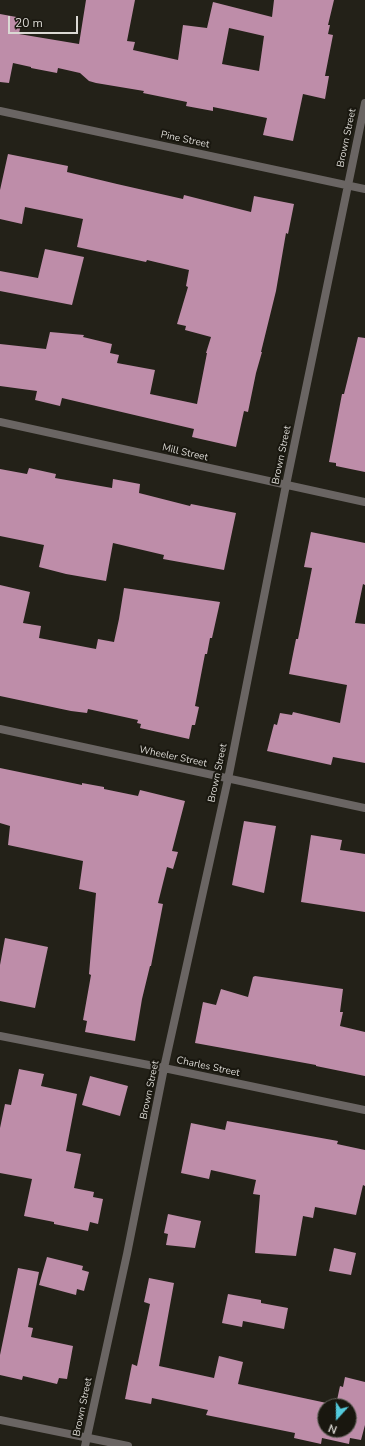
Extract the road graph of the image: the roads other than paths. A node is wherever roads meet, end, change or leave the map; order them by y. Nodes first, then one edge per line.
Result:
1 (365, 103) edge
2 (0, 111) edge
3 (347, 185) junction
4 (365, 189) edge
5 (0, 422) edge
6 (286, 485) junction
7 (365, 502) edge
8 (0, 729) edge
9 (228, 779) junction
10 (365, 808) edge
11 (0, 1036) edge
12 (164, 1068) junction
13 (365, 1110) edge
14 (0, 1420) edge
15 (86, 1442) edge
16 (128, 1446) edge

1 - 3 street, Brown Street
2 - 3 street, Pine Street
3 - 4 street, Pine Street
3 - 6 street, Brown Street
5 - 6 street, Mill Street
6 - 7 street, Mill Street
6 - 9 street, Brown Street
8 - 9 street, Wheeler Street
9 - 10 street, Wheeler Street
9 - 12 street, Brown Street
11 - 12 street, Charles Street
12 - 13 street, Charles Street
12 - 15 street, Brown Street
14 - 15 street
15 - 16 street

